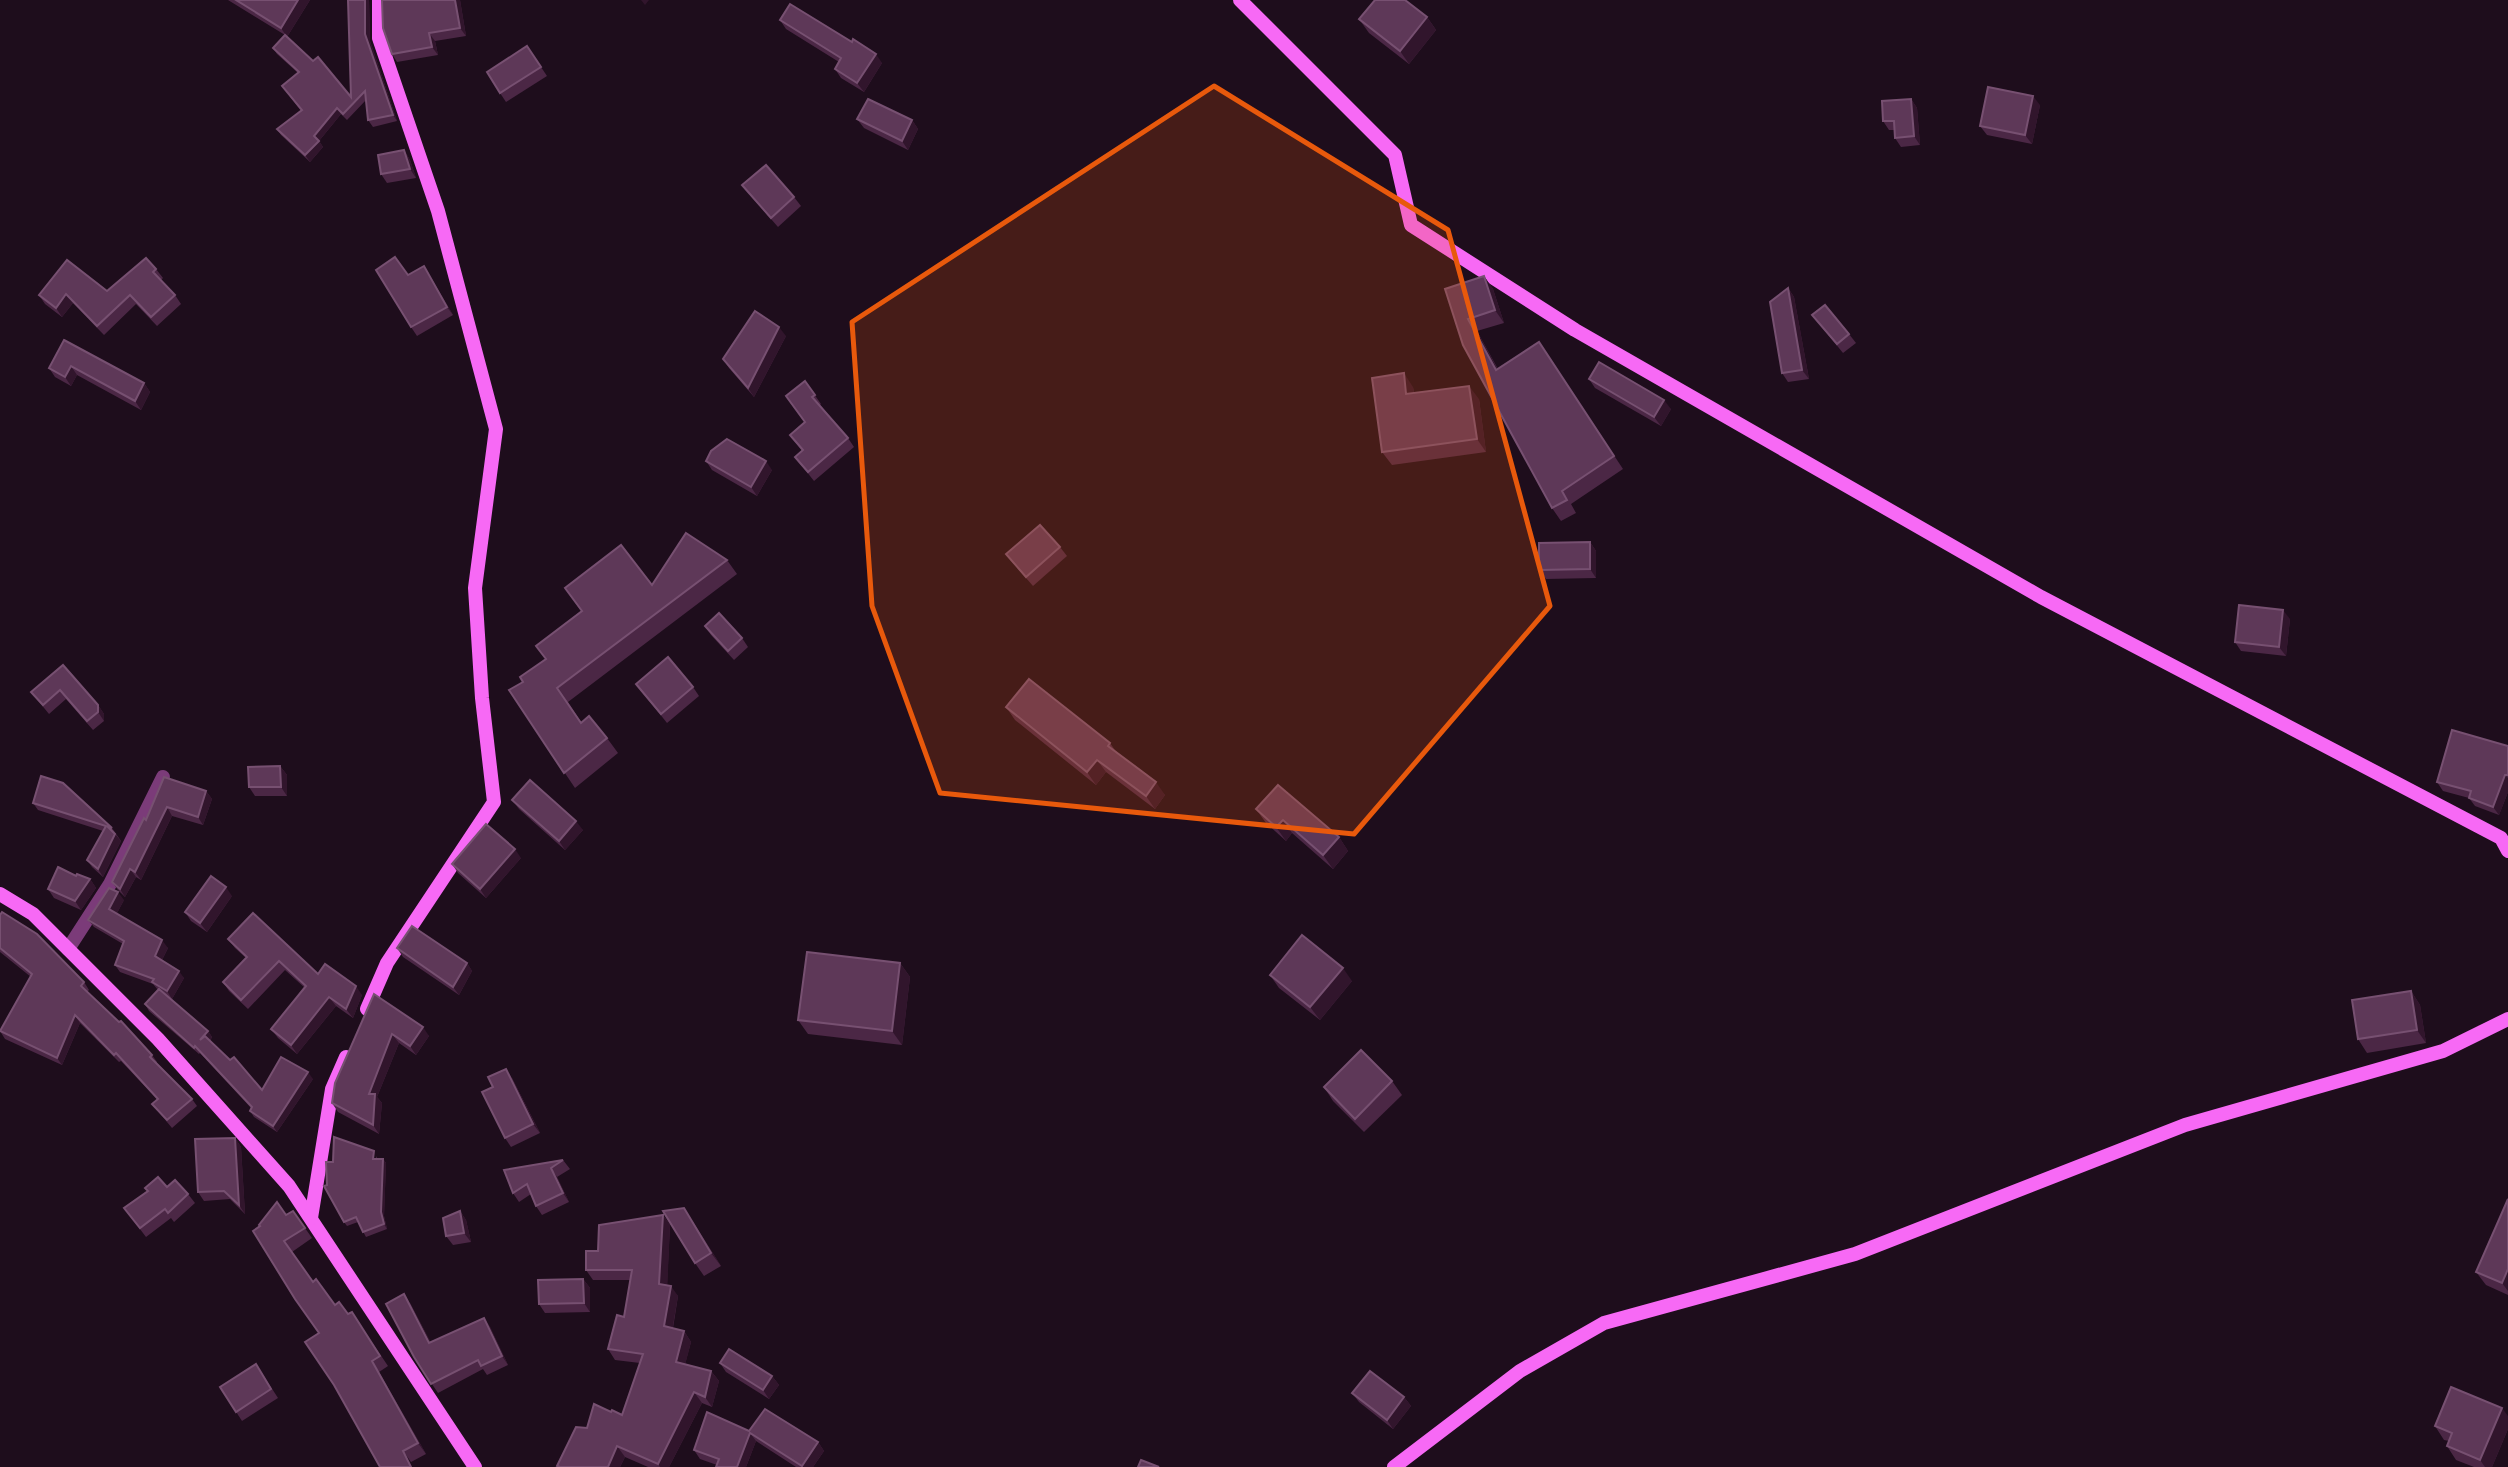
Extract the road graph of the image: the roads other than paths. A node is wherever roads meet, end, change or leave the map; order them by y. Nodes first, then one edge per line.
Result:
1 (379, 0) edge
2 (1240, 0) edge
3 (163, 776) edge
4 (2508, 851) edge
5 (0, 894) edge
6 (68, 949) junction
7 (2508, 1018) edge
8 (311, 1219) junction
9 (475, 1467) edge
10 (1394, 1467) edge

1 - 8 street
2 - 4 street
3 - 6 street
5 - 6 street
6 - 8 street
7 - 10 street
8 - 9 street

